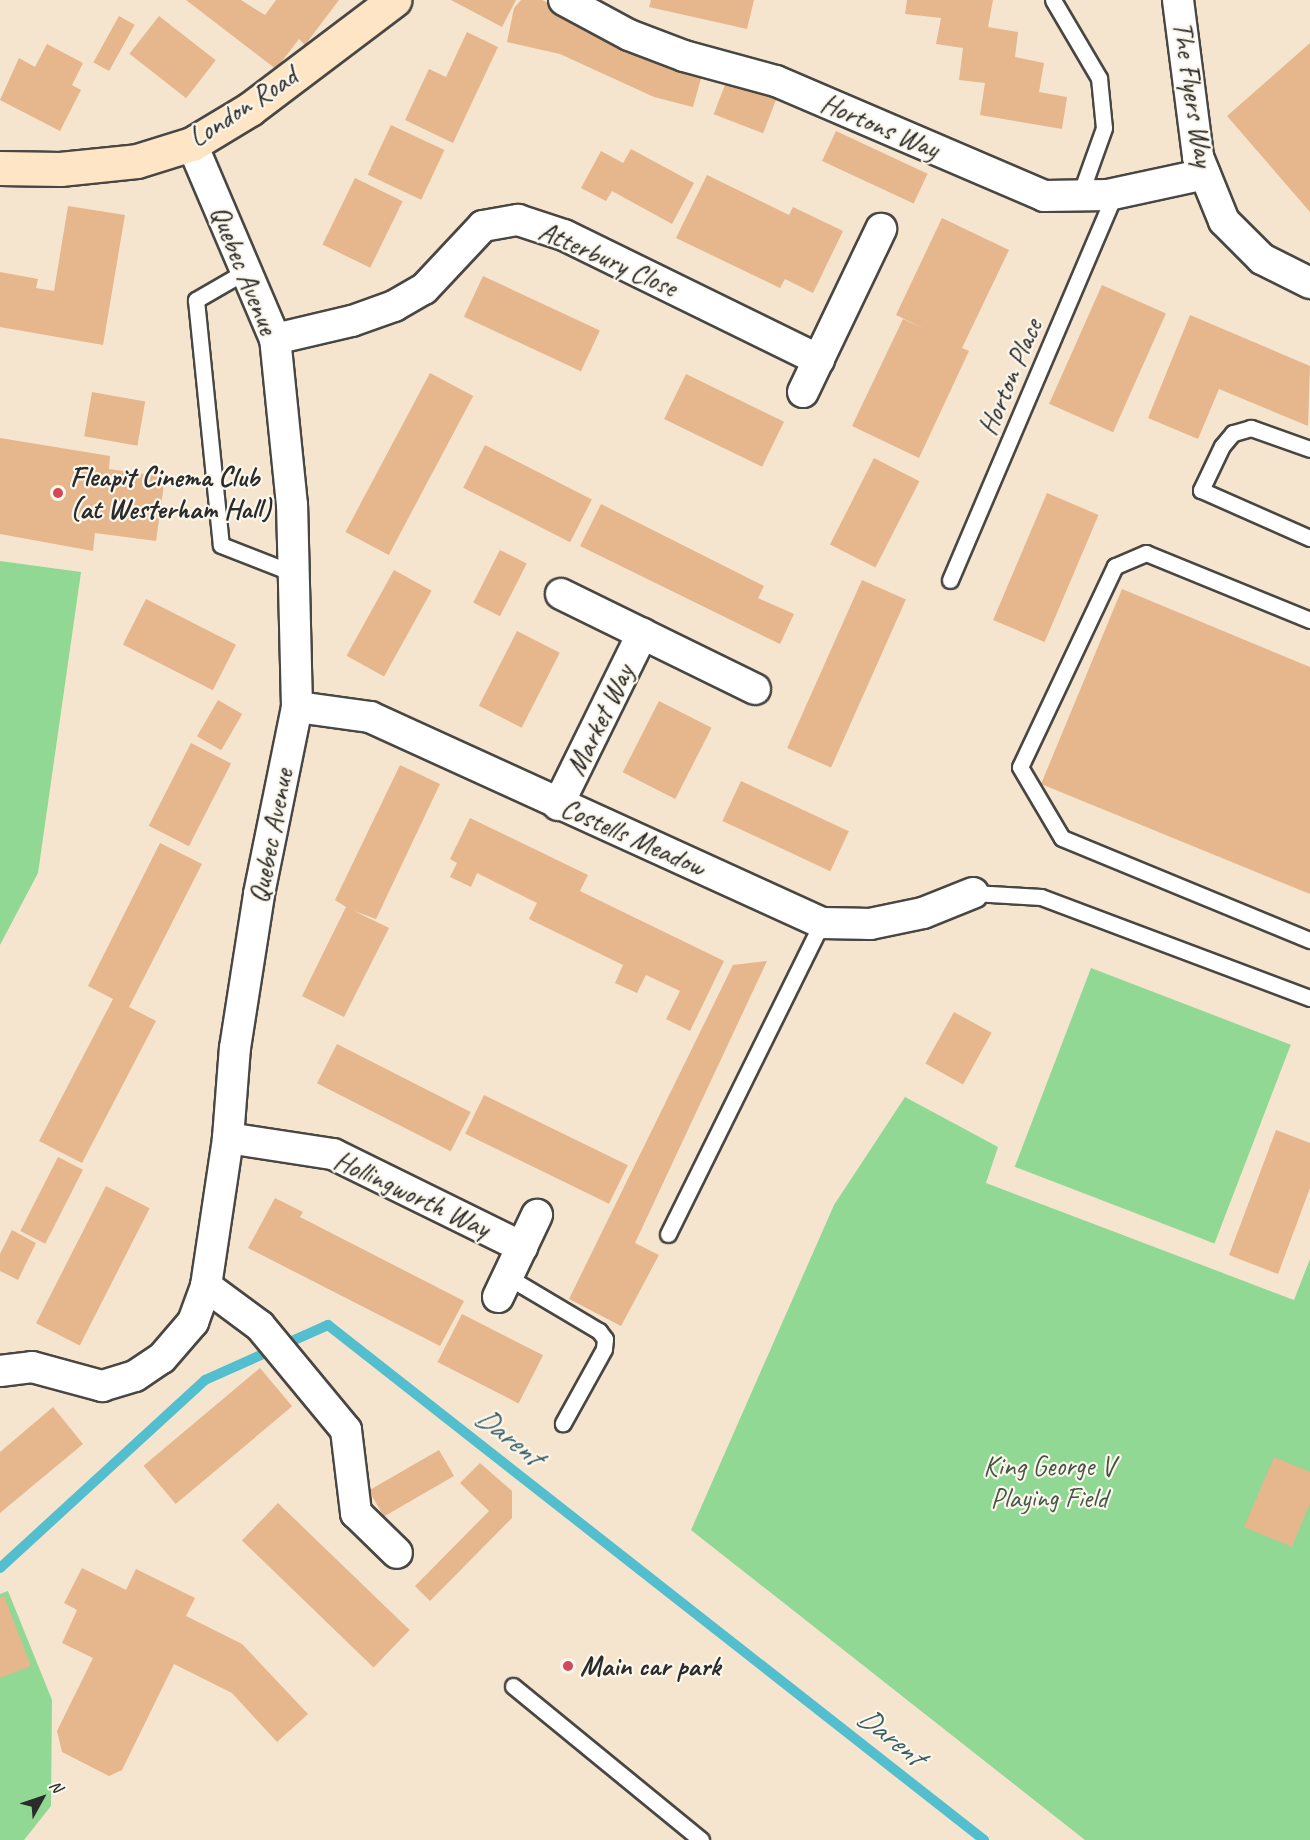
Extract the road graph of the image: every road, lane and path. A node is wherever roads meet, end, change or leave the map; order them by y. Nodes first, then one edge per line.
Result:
1 (394, 0) edge
2 (564, 0) edge
3 (1053, 0) edge
4 (1178, 0) edge
5 (192, 144) junction
6 (0, 168) edge
7 (1205, 174) junction
8 (1115, 194) junction
9 (1080, 195) junction
10 (881, 229) dead end
11 (246, 271) junction
12 (1310, 283) edge
13 (275, 339) junction
14 (819, 360) junction
15 (804, 392) dead end
16 (1310, 449) edge
17 (1310, 538) edge
18 (293, 573) junction
19 (950, 580) dead end
20 (561, 594) dead end
21 (1310, 620) edge
22 (642, 634) junction
23 (755, 689) dead end
24 (297, 707) junction
25 (558, 805) junction
26 (974, 893) joint
27 (822, 923) junction
28 (1310, 940) edge
29 (1310, 998) edge
30 (228, 1138) junction
31 (537, 1215) dead end
32 (668, 1234) dead end
33 (522, 1247) junction
34 (206, 1286) junction
35 (503, 1287) joint
36 (0, 1371) edge
37 (562, 1423) dead end
38 (397, 1553) dead end
39 (513, 1686) dead end
40 (701, 1840) edge

1 - 5 street, London Road
2 - 9 street, Hortons Way
3 - 9 lane
4 - 7 street, The Flyers Way
5 - 6 street, London Road
5 - 11 street, Quebec Avenue
7 - 8 street, Hortons Way
7 - 12 street, The Flyers Way
8 - 9 street, Hortons Way
8 - 19 lane, Horton Place
10 - 14 street
11 - 13 street, Quebec Avenue
11 - 18 lane
13 - 14 street, Atterbury Close
13 - 18 street, Quebec Avenue
14 - 15 street
16 - 17 lane
18 - 24 street, Quebec Avenue
20 - 22 street, Market Way
21 - 28 lane
22 - 23 street, Market Way
22 - 25 street, Market Way
24 - 25 street, Costells Meadow
24 - 30 street, Quebec Avenue
25 - 27 street, Costells Meadow
26 - 27 street, Costells Meadow
26 - 29 lane
27 - 32 lane
30 - 33 street, Hollingworth Way
30 - 34 street, Quebec Avenue
31 - 33 street, Hollingworth Way
33 - 35 street, Hollingworth Way
34 - 36 street, Quebec Avenue
34 - 38 street
35 - 37 lane
39 - 40 lane

